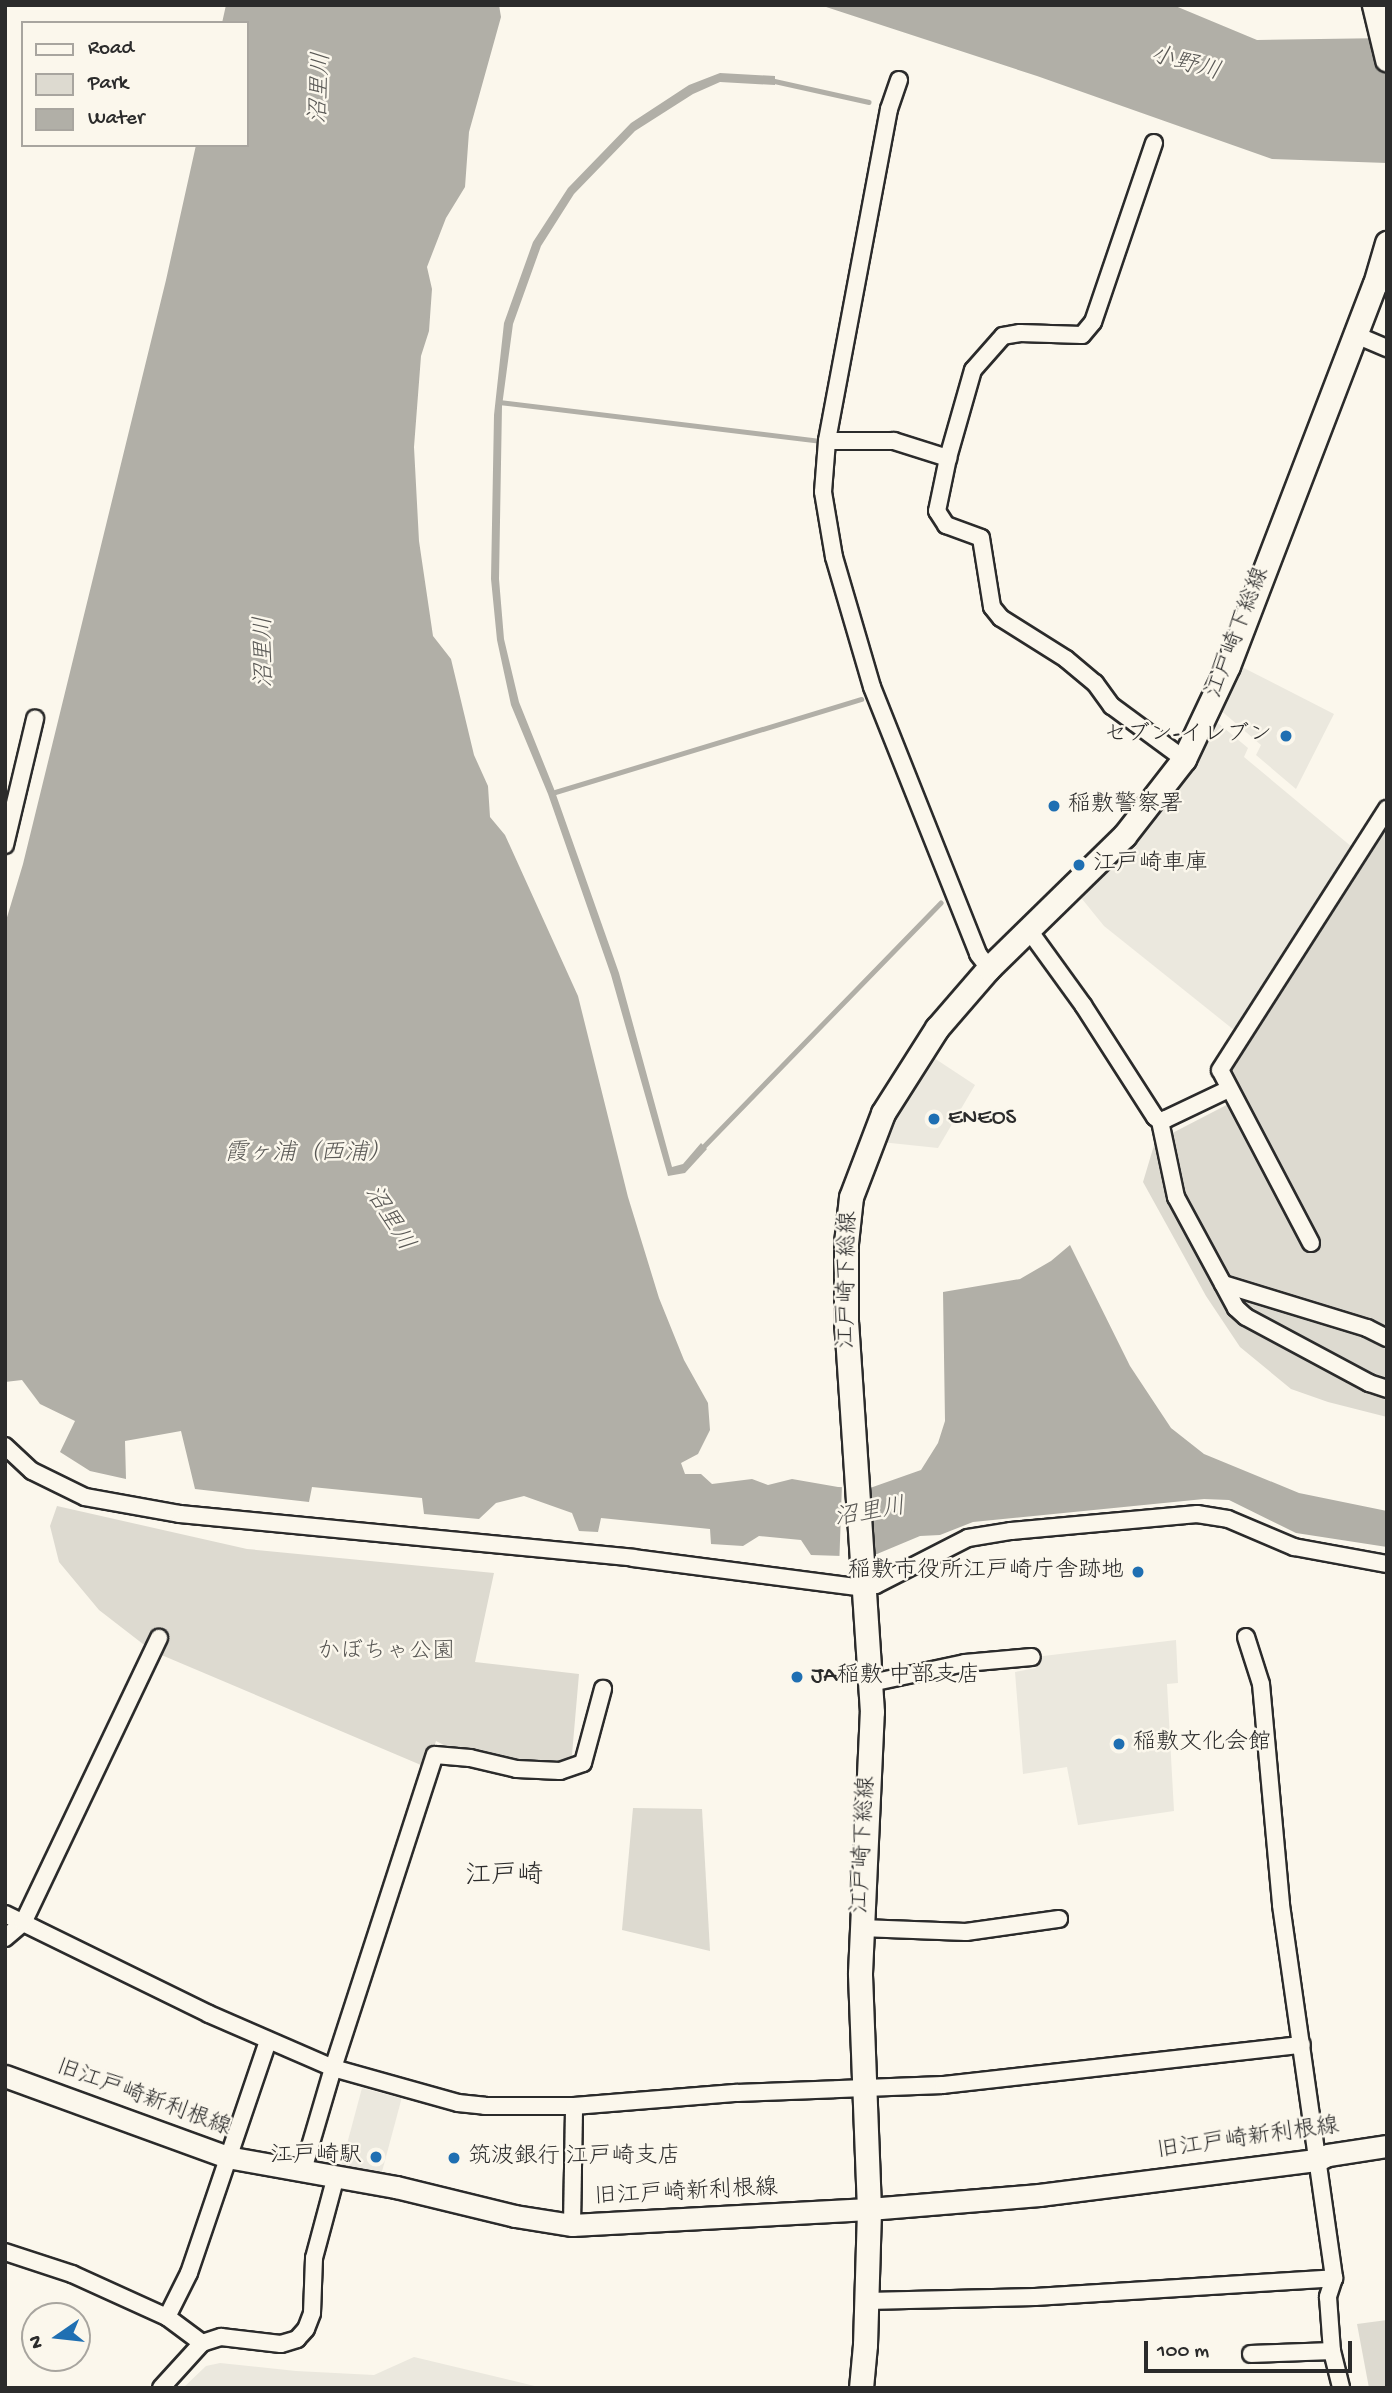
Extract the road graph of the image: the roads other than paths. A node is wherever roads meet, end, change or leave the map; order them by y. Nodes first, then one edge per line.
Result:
1 (1378, 11) edge
2 (1387, 59) edge
3 (899, 80) dead end
4 (1154, 143) dead end
5 (1387, 243) edge
6 (1356, 335) junction
7 (1387, 348) edge
8 (827, 441) junction
9 (948, 457) junction
10 (35, 719) dead end
11 (1184, 759) junction
12 (1387, 808) edge
13 (5, 845) edge
14 (1028, 929) junction
15 (989, 968) junction
16 (1229, 1089) junction
17 (1160, 1121) junction
18 (1311, 1243) dead end
19 (1223, 1284) junction
20 (1387, 1338) edge
21 (1387, 1389) edge
22 (5, 1446) edge
23 (1387, 1564) edge
24 (862, 1582) junction
25 (1246, 1637) dead end
26 (159, 1638) dead end
27 (1032, 1657) dead end
28 (871, 1683) junction
29 (603, 1689) dead end
30 (5, 1914) edge
31 (1059, 1919) dead end
32 (23, 1923) junction
33 (861, 1928) junction
34 (5, 1938) edge
35 (268, 2041) junction
36 (1303, 2045) junction
37 (333, 2068) junction
38 (5, 2076) edge
39 (865, 2088) junction
40 (574, 2106) junction
41 (1387, 2146) edge
42 (228, 2157) junction
43 (1318, 2160) junction
44 (303, 2170) junction
45 (336, 2176) junction
46 (869, 2209) junction
47 (572, 2225) junction
48 (5, 2252) edge
49 (1334, 2278) junction
50 (867, 2301) junction
51 (167, 2317) junction
52 (202, 2343) junction
53 (1332, 2351) junction
54 (1251, 2354) dead end
55 (161, 2388) edge
56 (860, 2388) edge
57 (1341, 2388) edge

1 - 2 main road
3 - 8 street
4 - 9 street
5 - 6 main road, 江戸崎下総線
6 - 7 street
6 - 11 main road, 江戸崎下総線
8 - 9 street
8 - 15 street
9 - 11 street
10 - 13 street
11 - 14 main road, 江戸崎下総線
12 - 16 street
14 - 15 main road, 江戸崎下総線
14 - 17 street
15 - 24 main road, 江戸崎下総線
16 - 17 street
16 - 18 street
17 - 19 street
19 - 20 street
19 - 21 street
22 - 24 street
23 - 24 street
24 - 28 main road, 江戸崎下総線
25 - 36 street
26 - 32 street
27 - 28 street
28 - 33 main road, 江戸崎下総線
29 - 37 street
30 - 32 street
31 - 33 street
32 - 34 street
32 - 35 street
33 - 39 main road, 江戸崎下総線
35 - 37 street
35 - 42 street
36 - 39 street
36 - 43 street
37 - 40 street
37 - 44 street
38 - 42 street, 旧江戸崎新利根線
39 - 40 street
39 - 46 main road, 江戸崎下総線
40 - 47 street
41 - 43 street, 旧江戸崎新利根線
42 - 44 street, 旧江戸崎新利根線
42 - 51 street
43 - 46 street, 旧江戸崎新利根線
43 - 49 street
44 - 45 street, 旧江戸崎新利根線
45 - 47 street, 旧江戸崎新利根線
45 - 52 street
46 - 47 street, 旧江戸崎新利根線
46 - 50 main road, 江戸崎下総線
48 - 51 street
49 - 50 street
49 - 53 street
50 - 56 main road, 江戸崎下総線
51 - 52 street
52 - 55 street
53 - 54 street
53 - 57 street

